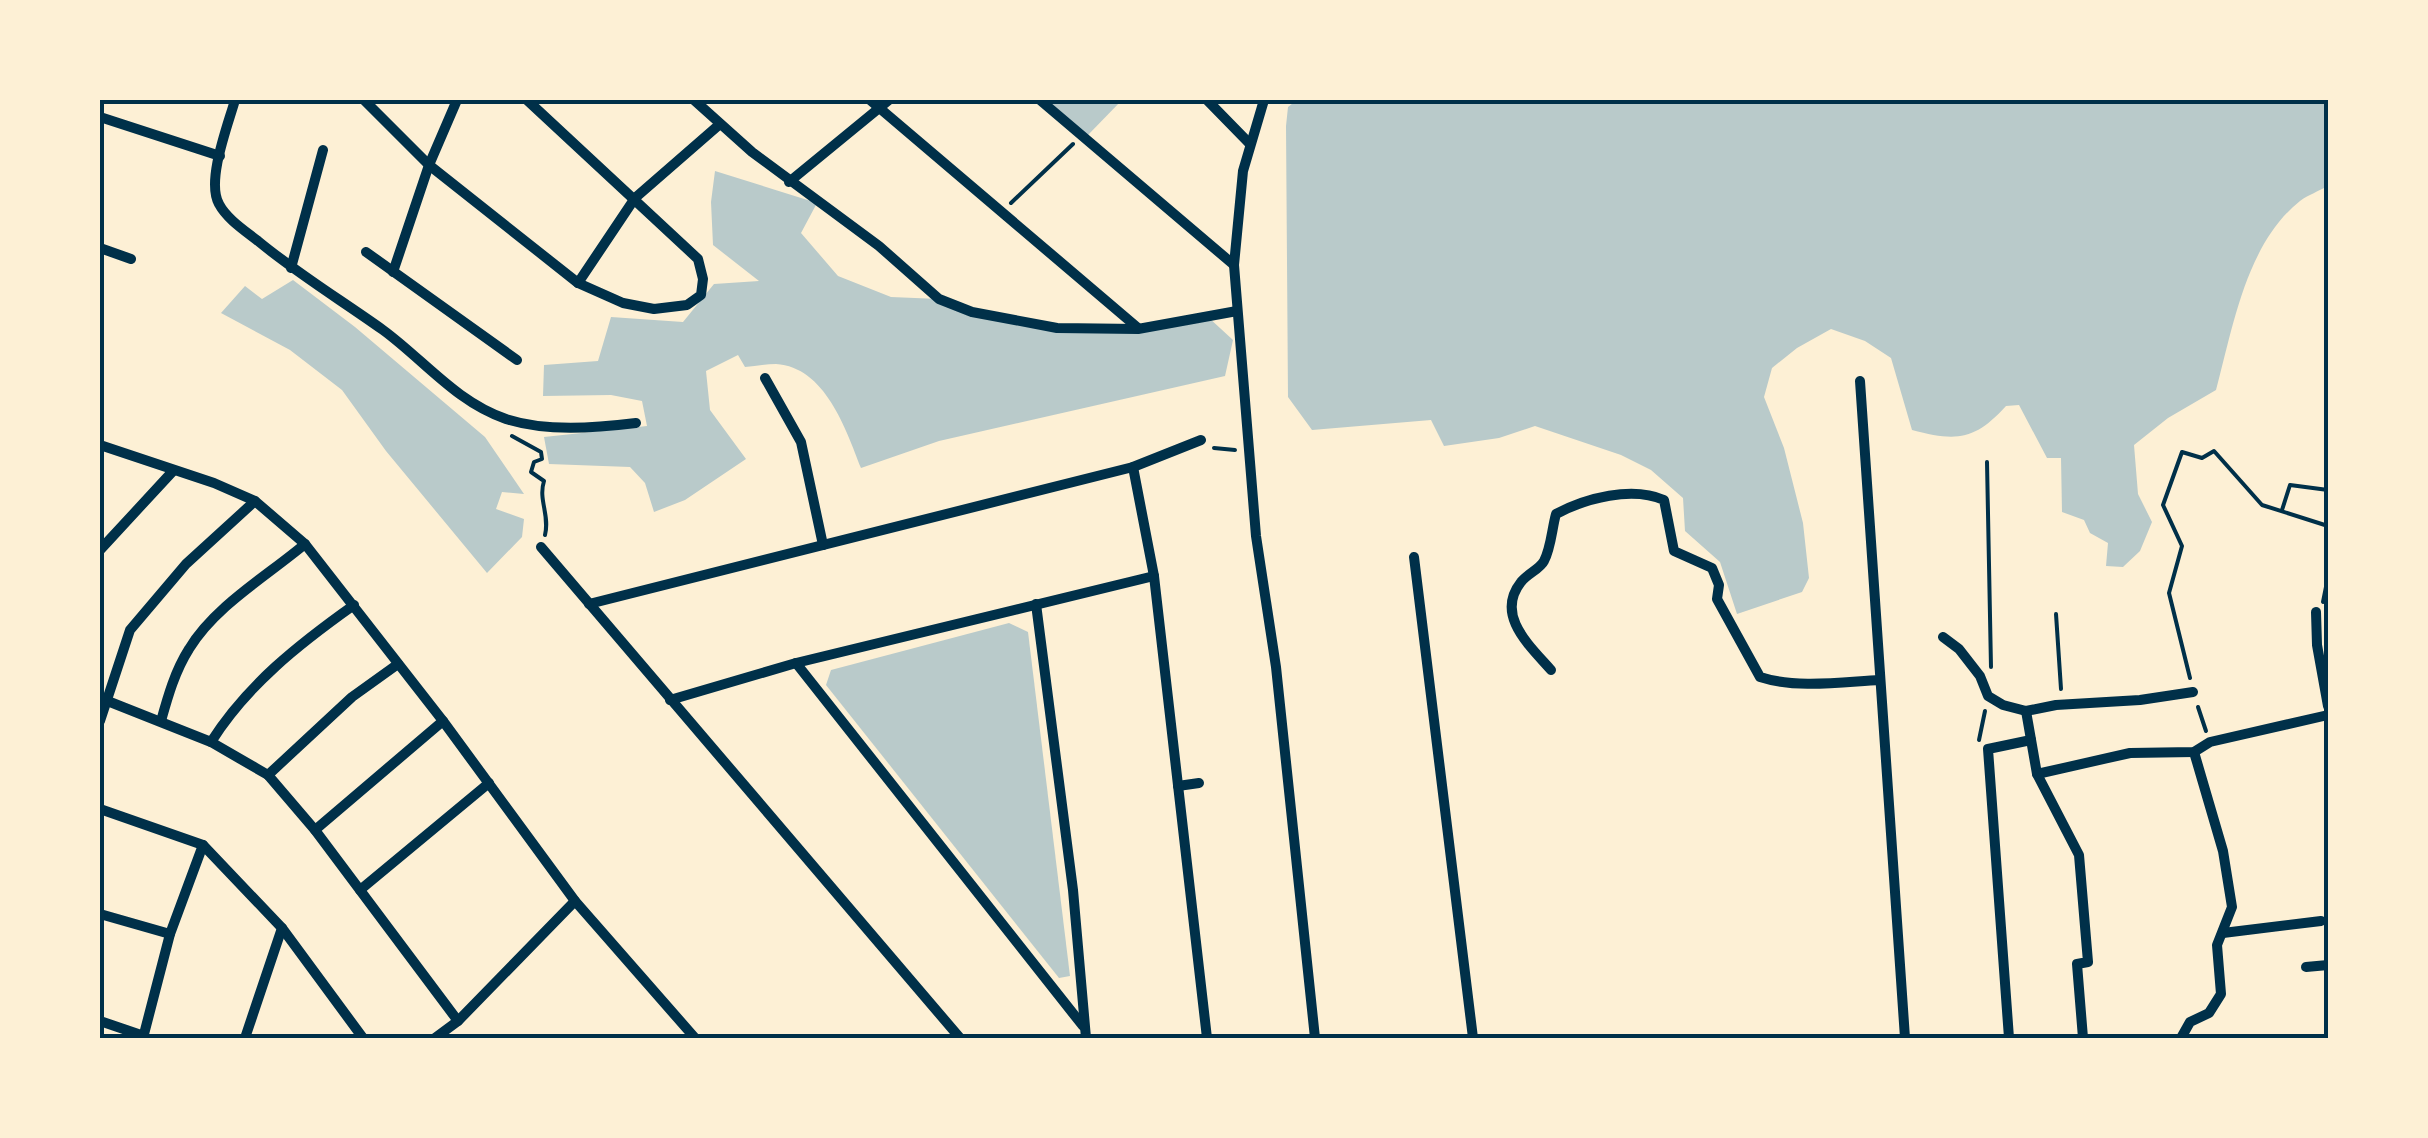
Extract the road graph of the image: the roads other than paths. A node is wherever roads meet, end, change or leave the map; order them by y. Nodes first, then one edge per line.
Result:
1 (235, 100) edge
2 (364, 100) edge
3 (456, 100) edge
4 (527, 100) edge
5 (694, 100) edge
6 (870, 100) edge
7 (1040, 100) edge
8 (1206, 100) edge
9 (1264, 100) edge
10 (884, 104) edge
11 (100, 117) edge
12 (720, 124) junction
13 (1250, 142) junction
14 (323, 150) dead end
15 (220, 156) junction
16 (429, 166) junction
17 (789, 182) junction
18 (635, 198) junction
19 (100, 248) edge
20 (366, 252) dead end
21 (132, 260) dead end
22 (1234, 265) junction
23 (291, 268) junction
24 (393, 272) junction
25 (578, 283) junction
26 (1237, 312) junction
27 (1138, 328) junction
28 (517, 360) dead end
29 (765, 378) dead end
30 (1860, 381) dead end
31 (636, 422) dead end
32 (1200, 440) road end
33 (100, 444) edge
34 (1133, 467) junction
35 (173, 471) junction
36 (255, 501) junction
37 (304, 544) junction
38 (822, 545) junction
39 (541, 548) road end
40 (100, 550) edge
41 (1414, 557) dead end
42 (1154, 576) junction
43 (588, 604) junction
44 (1036, 604) junction
45 (354, 605) junction
46 (2316, 612) road end
47 (1943, 637) dead end
48 (796, 663) junction
49 (398, 664) junction
50 (1551, 670) dead end
51 (1880, 680) junction
52 (2193, 692) road end
53 (104, 699) edge
54 (670, 700) junction
55 (2328, 706) edge
56 (2026, 711) junction
57 (2328, 715) edge
58 (100, 720) edge
59 (444, 721) junction
60 (161, 722) junction
61 (2031, 740) junction
62 (210, 742) junction
63 (2194, 752) junction
64 (2036, 774) junction
65 (268, 775) junction
66 (489, 783) junction
67 (1199, 783) dead end
68 (1178, 786) junction
69 (100, 809) edge
70 (315, 830) junction
71 (203, 845) junction
72 (360, 890) junction
73 (575, 901) junction
74 (100, 914) edge
75 (2321, 921) dead end
76 (282, 928) junction
77 (2224, 933) junction
78 (170, 934) junction
79 (2328, 965) edge
80 (2306, 967) dead end
81 (100, 1021) edge
82 (458, 1021) junction
83 (1084, 1032) edge
84 (143, 1037) edge
85 (245, 1038) edge
86 (363, 1038) edge
87 (435, 1038) edge
88 (695, 1038) edge
89 (960, 1038) edge
90 (1207, 1038) edge
91 (1315, 1038) edge
92 (1473, 1038) edge
93 (1906, 1038) edge
94 (2008, 1038) edge
95 (2083, 1038) edge
96 (2181, 1038) edge

1 - 15 street
2 - 16 street
3 - 16 street
4 - 18 street
5 - 12 street
6 - 10 street
7 - 22 street
8 - 13 street
9 - 13 street
10 - 17 street
10 - 27 street
11 - 15 street
12 - 17 street
12 - 18 street
13 - 22 street
14 - 23 street
15 - 23 street
16 - 24 street
16 - 25 street
17 - 27 street
18 - 25 street
18 - 25 street
19 - 21 street
20 - 24 street
22 - 26 street
23 - 31 street
24 - 28 street
26 - 27 street
26 - 91 street
29 - 38 street
30 - 51 street
32 - 34 street
33 - 35 street
34 - 38 street
34 - 42 street
35 - 36 street
35 - 40 street
36 - 37 street
36 - 53 street
37 - 45 street
37 - 60 street
38 - 43 street
39 - 43 street
41 - 92 street
42 - 44 street
42 - 68 street
43 - 54 street
44 - 48 street
44 - 83 street
45 - 49 street
45 - 62 street
46 - 55 street
47 - 56 street
48 - 54 street
48 - 83 street
49 - 59 street
49 - 65 street
50 - 51 street
51 - 93 street
52 - 56 street
53 - 58 street
53 - 60 street
54 - 89 street
56 - 61 street
57 - 63 street
59 - 66 street
59 - 70 street
60 - 62 street
61 - 64 street
61 - 94 street
62 - 65 street
63 - 64 street
63 - 77 street
64 - 95 street
65 - 70 street
66 - 72 street
66 - 73 street
67 - 68 street
68 - 90 street
69 - 71 street
70 - 72 street
71 - 76 street
71 - 78 street
72 - 82 street
73 - 82 street
73 - 88 street
74 - 78 street
75 - 77 street
76 - 85 street
76 - 86 street
77 - 96 street
78 - 84 street
79 - 80 street
81 - 84 street
82 - 87 street

